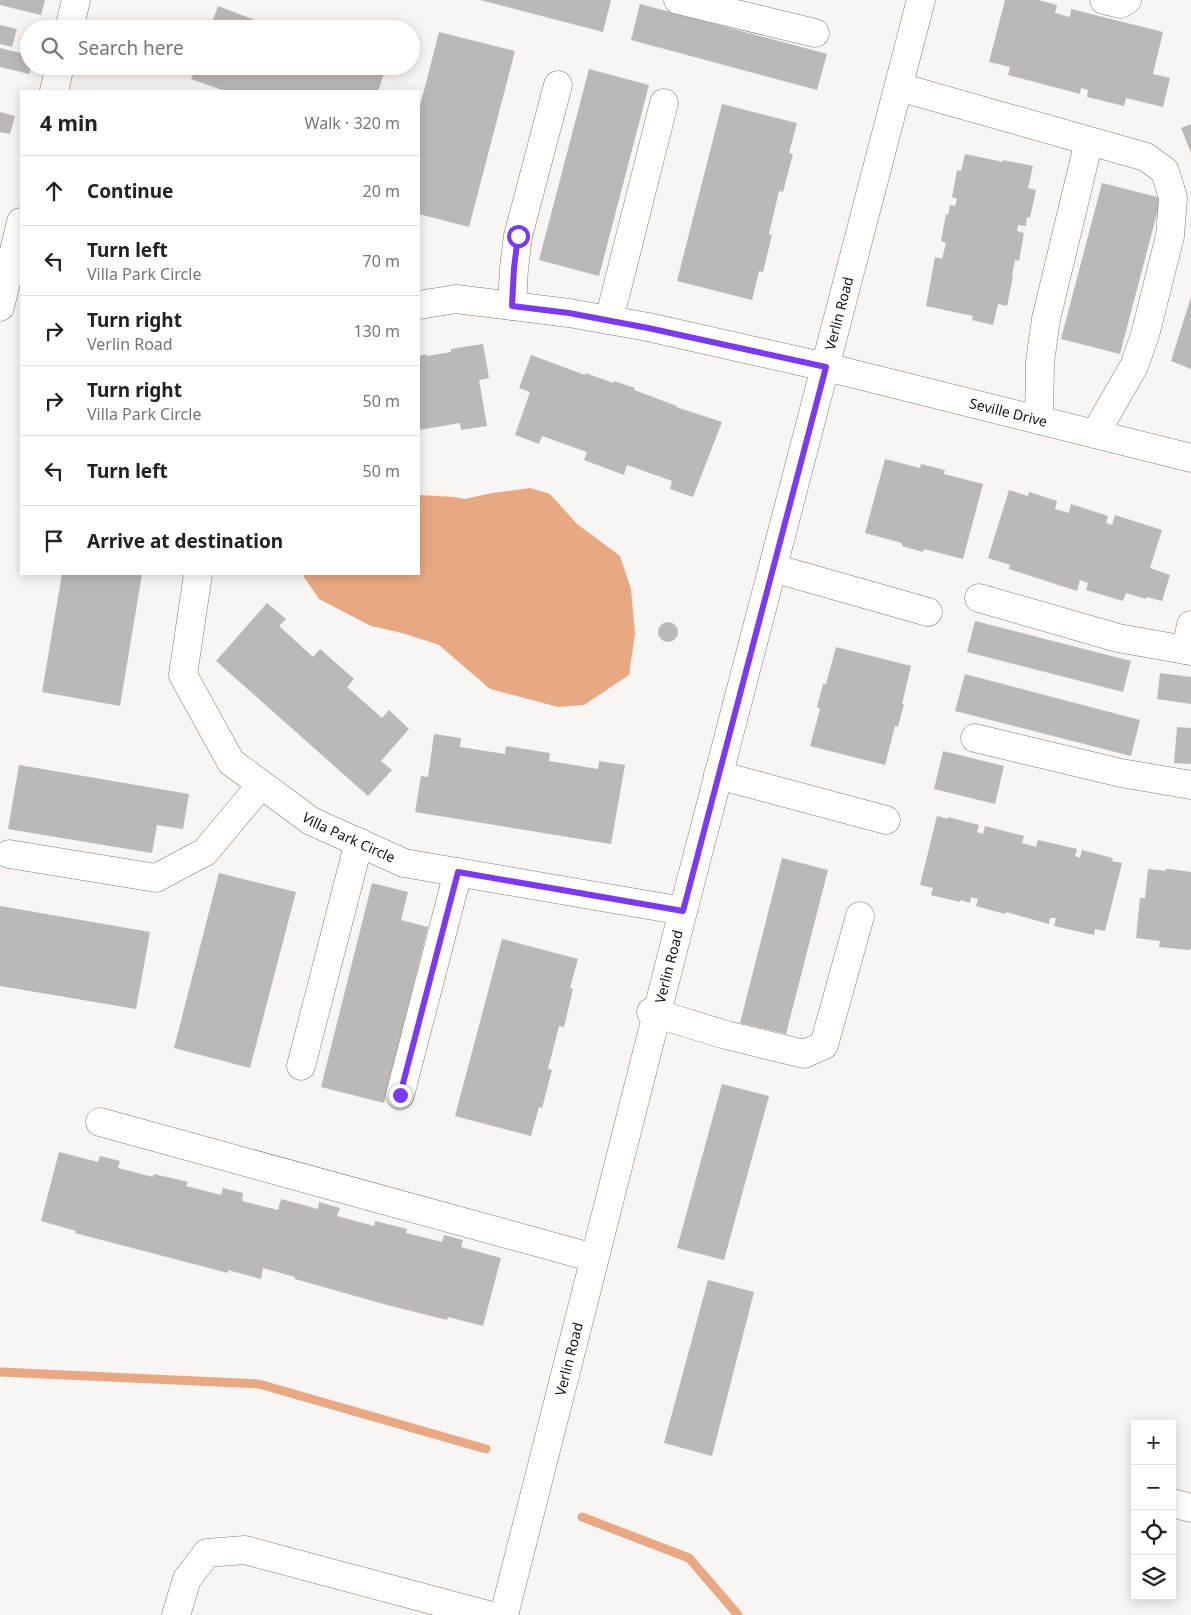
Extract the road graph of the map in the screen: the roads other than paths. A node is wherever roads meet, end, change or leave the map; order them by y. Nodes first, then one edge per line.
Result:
1 (76, 0) edge
2 (678, 0) edge
3 (921, 0) edge
4 (1104, 0) edge
5 (1127, 0) edge
6 (71, 20) edge
7 (815, 33) dead end
8 (58, 75) edge
9 (558, 85) dead end
10 (899, 87) junction
11 (54, 90) edge
12 (664, 103) dead end
13 (1089, 141) junction
14 (20, 226) edge
15 (420, 305) edge
16 (512, 306) junction
17 (0, 307) edge
18 (608, 320) junction
19 (826, 367) junction
20 (1039, 420) junction
21 (1095, 434) junction
22 (1191, 458) edge
23 (772, 568) junction
24 (198, 575) edge
25 (979, 598) dead end
26 (928, 612) dead end
27 (1189, 642) edge
28 (975, 738) dead end
29 (718, 775) junction
30 (262, 785) junction
31 (1191, 785) edge
32 (886, 820) dead end
33 (358, 842) junction
34 (9, 854) dead end
35 (458, 872) junction
36 (683, 911) junction
37 (860, 916) dead end
38 (654, 1013) junction
39 (301, 1066) dead end
40 (400, 1095) dead end
41 (100, 1122) dead end
42 (594, 1258) junction
43 (1176, 1504) edge
44 (1191, 1508) edge
45 (418, 1606) edge
46 (176, 1615) edge
47 (488, 1615) edge
48 (504, 1615) edge

1 - 6 street
2 - 7 street
3 - 10 street, Verlin Road
4 - 5 street
8 - 11 street
9 - 16 street
10 - 13 street
10 - 19 street, Verlin Road
12 - 18 street
13 - 20 street
13 - 21 street
14 - 17 street
15 - 16 street
16 - 18 street
18 - 19 street
19 - 20 street, Seville Drive
19 - 23 street, Verlin Road
20 - 21 street, Seville Drive
21 - 22 street, Seville Drive
23 - 26 street
23 - 29 street, Verlin Road
24 - 30 street, Villa Park Circle
25 - 27 street
28 - 31 street
29 - 32 street
29 - 36 street, Verlin Road
30 - 33 street, Villa Park Circle
30 - 34 street
33 - 35 street, Villa Park Circle
33 - 39 street
35 - 36 street, Villa Park Circle
35 - 40 street
36 - 38 street, Verlin Road
37 - 38 street
38 - 42 street, Verlin Road
41 - 42 street
42 - 48 street, Verlin Road
43 - 44 street
45 - 46 street
45 - 47 street

